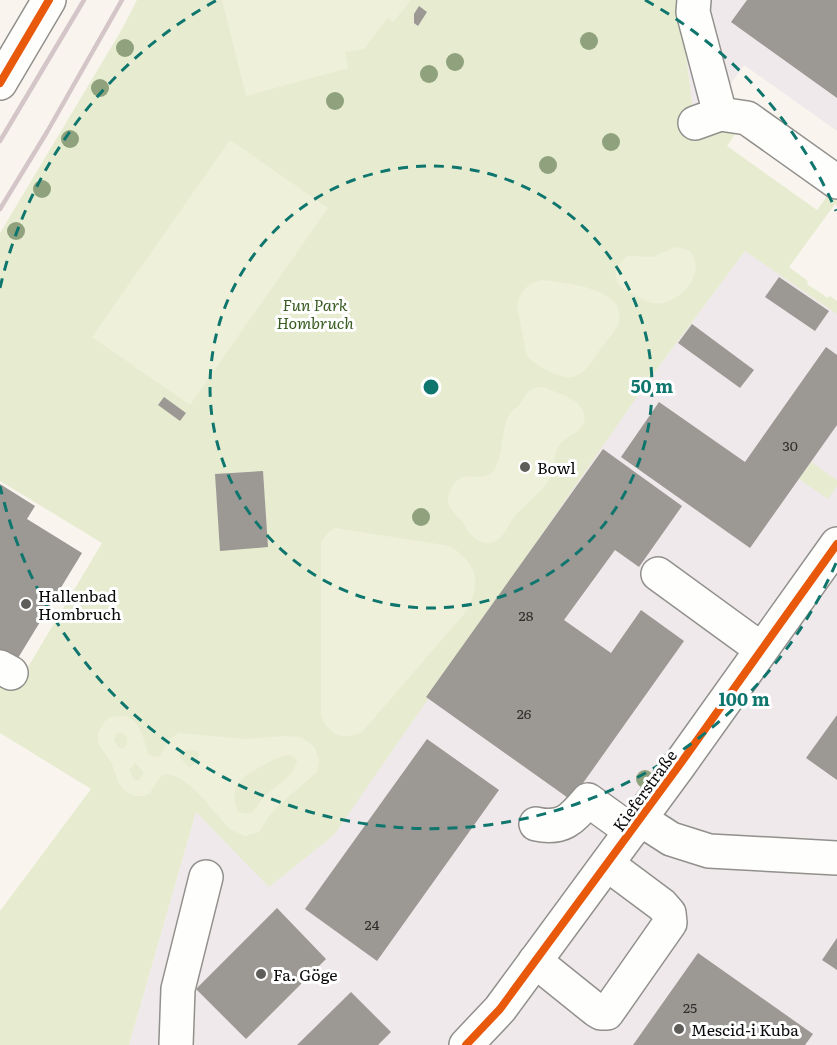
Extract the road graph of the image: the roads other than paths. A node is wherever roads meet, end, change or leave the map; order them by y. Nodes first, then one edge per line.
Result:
1 (48, 0) edge
2 (694, 0) edge
3 (0, 83) edge
4 (837, 182) edge
5 (837, 544) edge
6 (658, 574) dead end
7 (761, 649) junction
8 (536, 824) dead end
9 (635, 825) junction
10 (837, 858) edge
11 (607, 864) junction
12 (206, 877) dead end
13 (535, 962) junction
14 (176, 1045) edge
15 (466, 1045) edge

1 - 3 street
2 - 4 street
5 - 7 street, Kieferstraße
6 - 7 street
7 - 9 street, Kieferstraße
8 - 9 street
9 - 10 street
9 - 11 street, Kieferstraße
11 - 13 street, Kieferstraße
11 - 13 street
12 - 14 street
13 - 15 street, Kieferstraße

